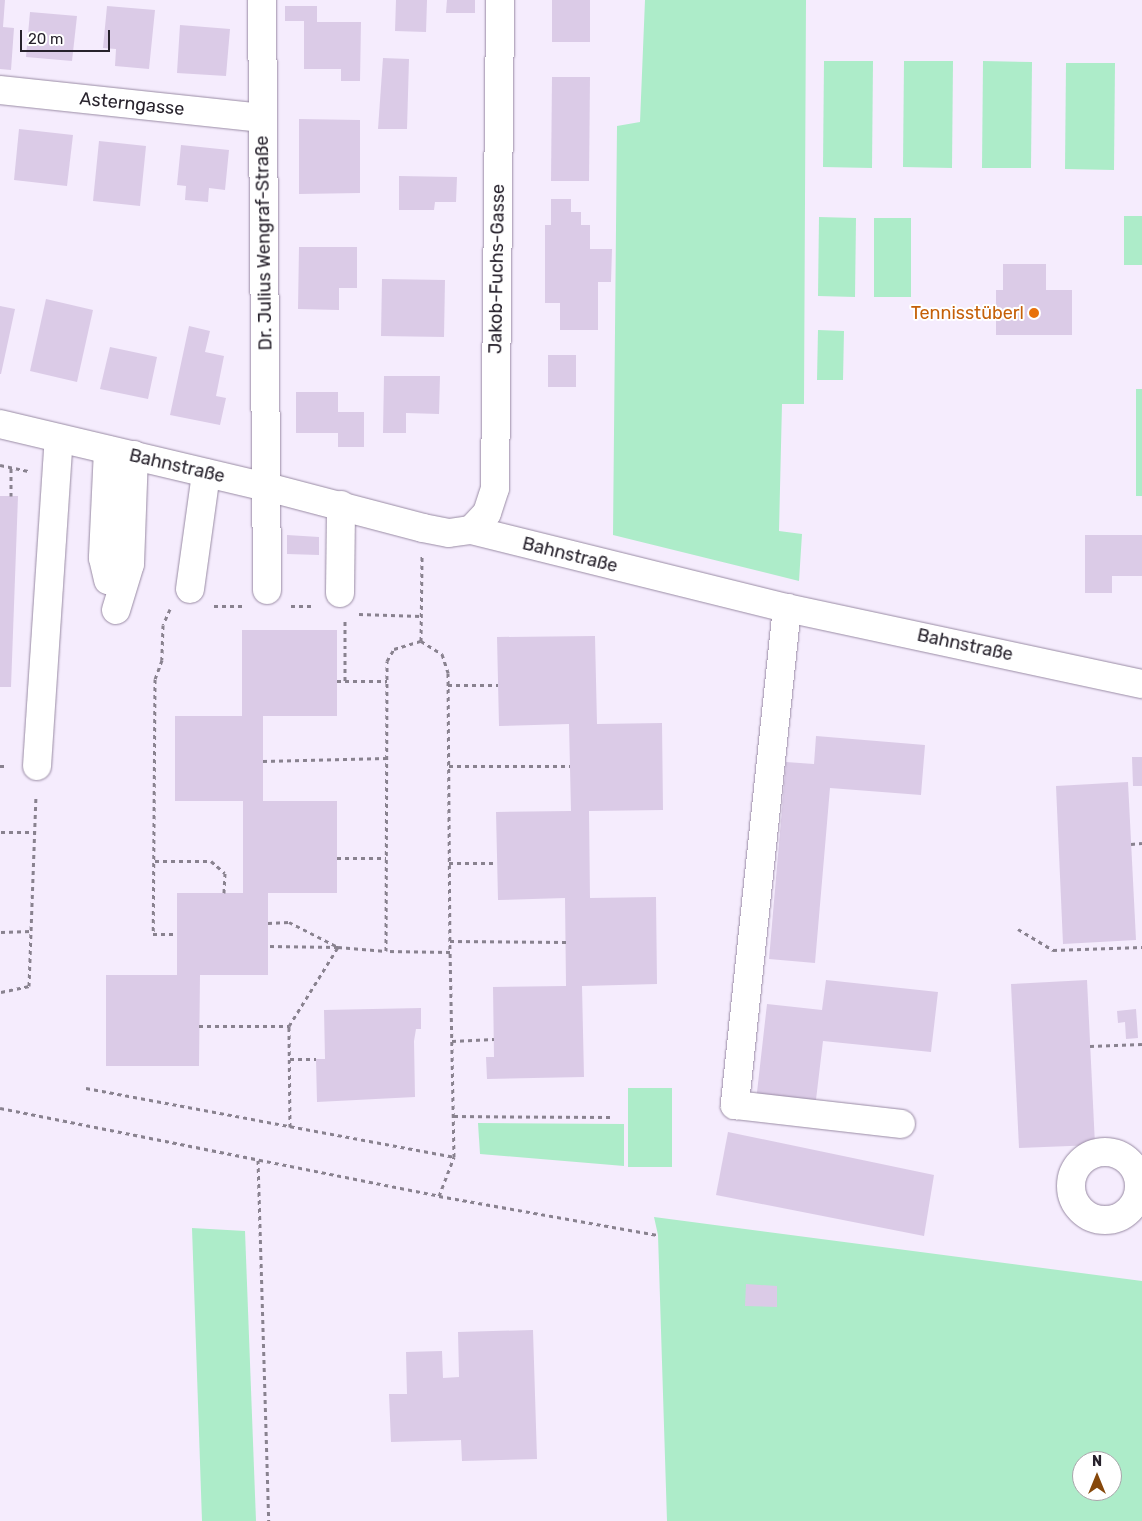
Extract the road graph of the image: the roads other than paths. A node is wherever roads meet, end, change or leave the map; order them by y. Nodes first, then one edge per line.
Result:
1 (262, 0) edge
2 (500, 0) edge
3 (0, 90) edge
4 (263, 118) junction
5 (0, 424) edge
6 (59, 439) junction
7 (121, 453) junction
8 (206, 473) junction
9 (267, 487) junction
10 (341, 505) junction
11 (471, 530) junction
12 (108, 580) dead end
13 (191, 600) road end
14 (266, 600) road end
15 (340, 607) road end
16 (804, 607) junction
17 (116, 610) dead end
18 (1142, 684) edge
19 (37, 766) road end
20 (901, 1124) dead end

1 - 4 street, Dr. Julius Wengraf-Straße
2 - 11 street, Jakob-Fuchs-Gasse
3 - 4 street, Asterngasse
4 - 9 street, Dr. Julius Wengraf-Straße
5 - 6 street, Bahnstraße
6 - 7 street, Bahnstraße
6 - 19 street
7 - 8 street, Bahnstraße
7 - 12 street
7 - 17 street
8 - 9 street, Bahnstraße
8 - 13 street
9 - 10 street, Bahnstraße
9 - 14 street, Dr. Julius Wengraf-Straße
10 - 11 street, Bahnstraße
10 - 15 street
11 - 16 street, Bahnstraße
16 - 18 street, Bahnstraße
16 - 20 street

